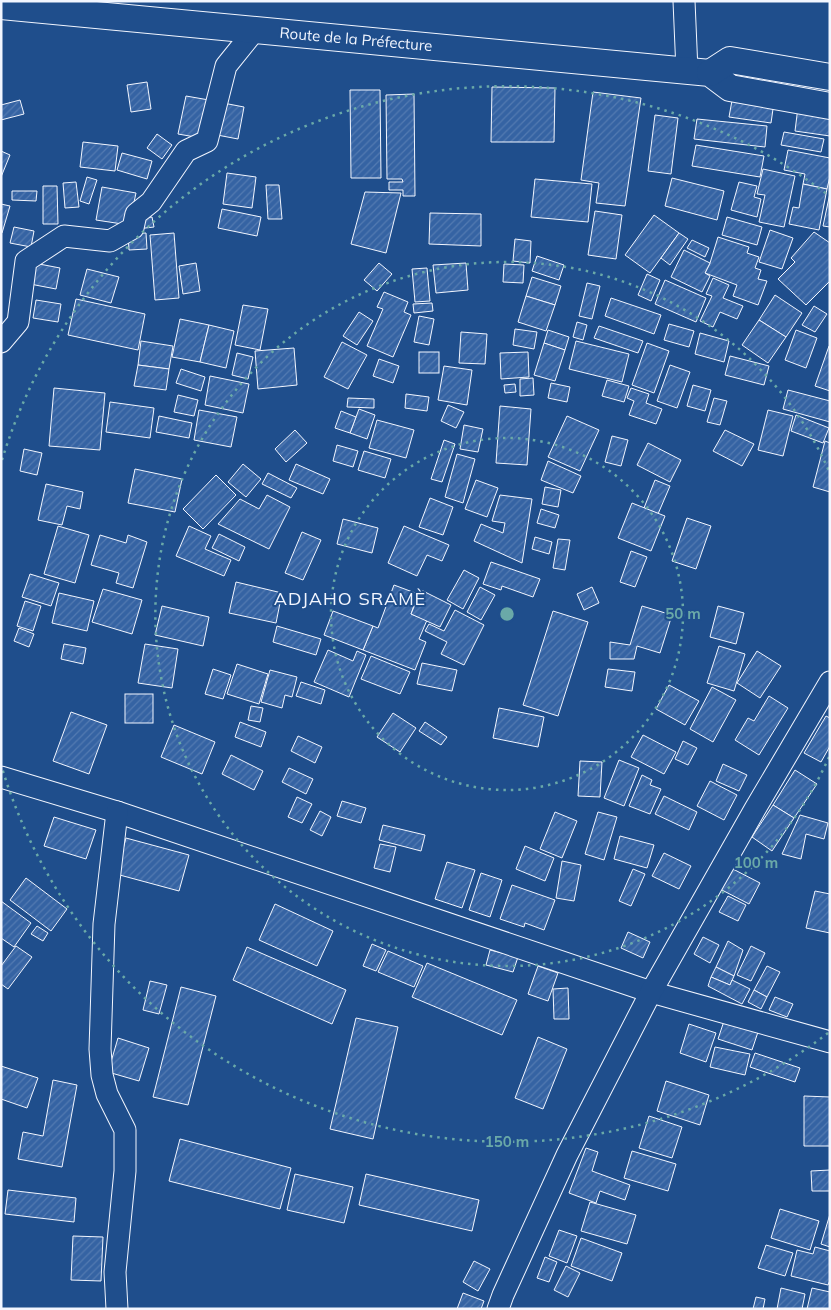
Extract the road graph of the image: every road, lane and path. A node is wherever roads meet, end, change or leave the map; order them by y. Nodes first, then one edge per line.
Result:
1 (684, 1) edge
2 (1, 6) edge
3 (255, 30) junction
4 (699, 72) junction
5 (830, 76) edge
6 (830, 106) edge
7 (1, 342) edge
8 (830, 682) edge
9 (1, 777) edge
10 (117, 812) junction
11 (651, 992) junction
12 (830, 1042) edge
13 (117, 1309) edge
14 (498, 1309) edge

1 - 4 street
2 - 3 street, Route de la Préfecture
3 - 4 street, Route de la Préfecture
3 - 7 street
4 - 5 street
4 - 6 street
8 - 11 street
9 - 10 street
10 - 11 street
10 - 13 street
11 - 12 street
11 - 14 street

